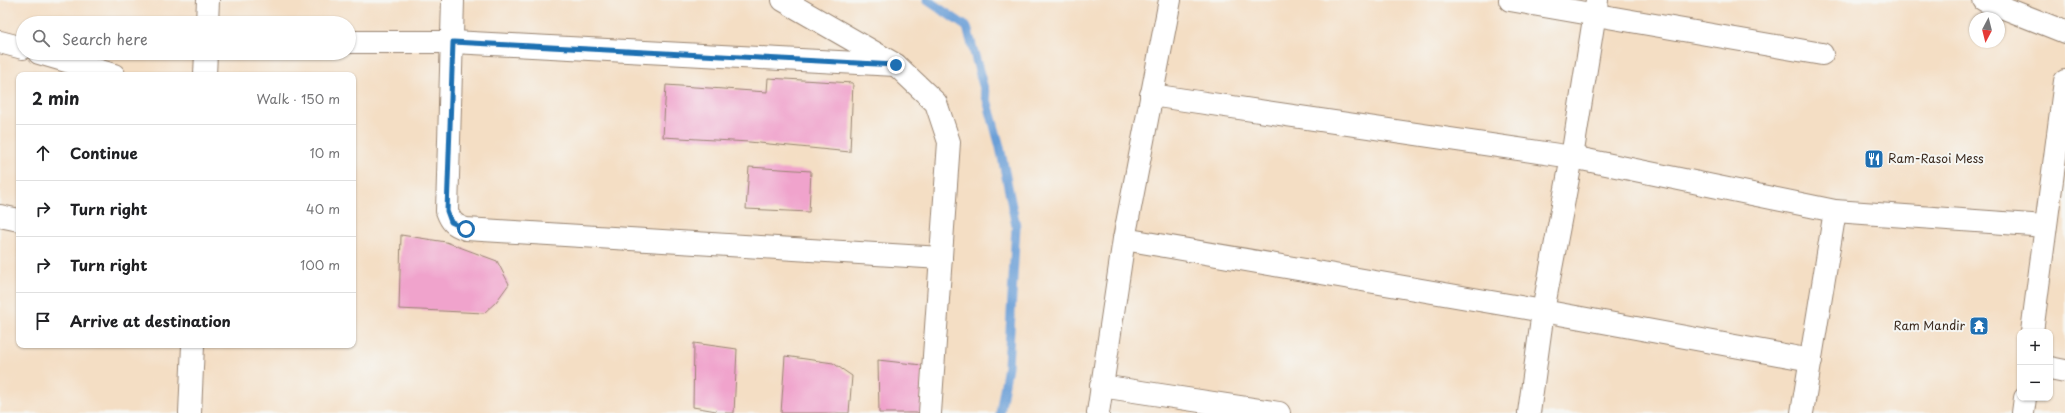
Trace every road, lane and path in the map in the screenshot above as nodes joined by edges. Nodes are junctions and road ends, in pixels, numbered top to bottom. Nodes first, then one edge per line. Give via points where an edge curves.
1 (208, 0) edge
2 (453, 0) edge
3 (783, 0) edge
4 (1170, 0) edge
5 (1510, 0) edge
6 (1984, 0) edge
7 (1596, 7) edge
8 (207, 16) edge
9 (2065, 32) edge
10 (0, 42) edge
11 (356, 42) edge
12 (453, 42) junction
13 (16, 46) edge
14 (1822, 54) dead end
15 (63, 60) edge
16 (206, 60) edge
17 (896, 65) junction
18 (104, 72) edge
19 (205, 72) edge
20 (2065, 81) edge
21 (1151, 95) junction
22 (1572, 157) junction
23 (1835, 211) junction
24 (0, 216) edge
25 (16, 219) edge
26 (2045, 226) junction
27 (1124, 239) junction
28 (940, 258) junction
29 (1543, 311) junction
30 (2032, 329) edge
31 (193, 348) edge
32 (1811, 360) junction
33 (2053, 369) edge
34 (2065, 371) edge
35 (1101, 386) junction
36 (2025, 401) edge
37 (1234, 409) edge
38 (190, 413) edge
39 (930, 413) edge
40 (1098, 413) edge
41 (1279, 413) edge
42 (1529, 413) edge
43 (1802, 413) edge
44 (2023, 413) edge

1 - 8 street
2 - 12 street
3 - 17 street
4 - 21 street
5 - 7 street
6 - 9 street
7 - 14 street
7 - 22 street
10 - 13 street
11 - 12 street
12 - 17 street
12 - 28 street via 447,211 451,222 456,226 466,229
15 - 18 street
16 - 19 street
17 - 28 street via 936,103 949,142
20 - 26 street
21 - 22 street
21 - 27 street
22 - 23 street
22 - 29 street
23 - 26 street
23 - 32 street
24 - 25 street
26 - 30 street
27 - 29 street
27 - 35 street
28 - 39 street
29 - 32 street
29 - 42 street
31 - 38 street
32 - 43 street
33 - 34 street
35 - 37 street
35 - 40 street
36 - 44 street
37 - 41 street

